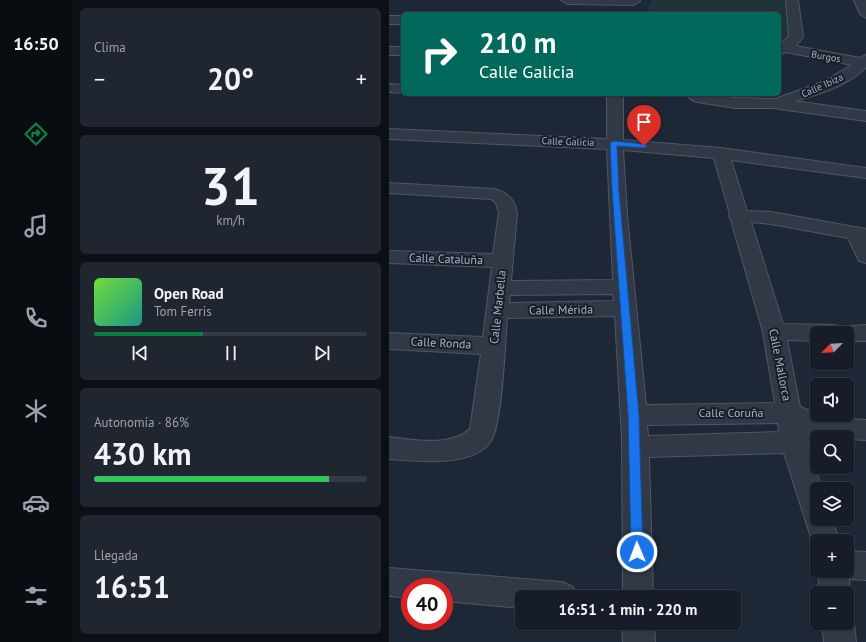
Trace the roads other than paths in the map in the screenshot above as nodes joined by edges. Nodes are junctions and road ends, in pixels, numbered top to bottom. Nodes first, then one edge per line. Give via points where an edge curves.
1 (634, 0) edge
2 (792, 0) edge
3 (563, 2) edge
4 (632, 12) edge
5 (389, 20) edge
6 (401, 20) edge
7 (785, 48) edge
8 (389, 51) edge
9 (401, 51) edge
10 (865, 61) edge
11 (389, 88) edge
12 (401, 89) edge
13 (615, 96) edge
14 (697, 97) dead end
15 (773, 103) junction
16 (866, 116) edge
17 (389, 134) edge
18 (614, 143) junction
19 (721, 154) junction
20 (866, 173) edge
21 (389, 188) edge
22 (738, 216) junction
23 (860, 234) edge
24 (389, 257) edge
25 (866, 258) edge
26 (503, 261) junction
27 (501, 288) junction
28 (624, 298) junction
29 (497, 311) junction
30 (774, 332) junction
31 (810, 333) edge
32 (854, 333) edge
33 (866, 334) edge
34 (389, 341) edge
35 (494, 346) junction
36 (789, 413) junction
37 (634, 415) junction
38 (825, 428) junction
39 (866, 430) edge
40 (794, 442) junction
41 (635, 447) junction
42 (389, 448) edge
43 (810, 493) edge
44 (854, 565) edge
45 (866, 566) edge
46 (389, 582) edge
47 (638, 590) edge
48 (515, 593) edge
49 (638, 630) edge
50 (838, 630) edge
51 (639, 642) edge
52 (839, 642) edge

1 - 3 street
1 - 4 street
2 - 7 street via 797,38
5 - 6 street
7 - 10 street, Burgos
8 - 9 street
10 - 15 street, Calle Ibiza via 837,80
11 - 12 street
13 - 18 street
14 - 15 street, Calle Ibiza
15 - 16 street, Calle Ibiza
17 - 18 street, Calle Galicia
18 - 19 street, Calle Galicia
18 - 28 street
19 - 20 street, Calle Galicia via 815,164
19 - 22 street, Calle Mallorca
21 - 26 street, Calle Marbella via 485,193 502,197 508,213
22 - 23 street via 771,218
22 - 30 street, Calle Mallorca
23 - 25 street
24 - 26 street, Calle Cataluña
26 - 27 street, Calle Marbella
27 - 28 street, Calle Mérida
27 - 29 street, Calle Marbella
28 - 29 street, Calle Mérida
28 - 37 street
29 - 35 street, Calle Marbella
30 - 31 street
30 - 36 street, Calle Mallorca
32 - 33 street
34 - 35 street, Calle Ronda
35 - 42 street, Calle Marbella via 481,435 469,444 439,451
36 - 37 street, Calle Coruña
36 - 38 street, Calle Coruña
36 - 40 street, Calle Mallorca
37 - 41 street
38 - 39 street, Calle Coruña
38 - 40 street, Calle Coruña
40 - 41 street, Calle Coruña
40 - 43 street, Calle Mallorca
41 - 47 street
44 - 45 street
46 - 48 street
49 - 51 street
50 - 52 street

